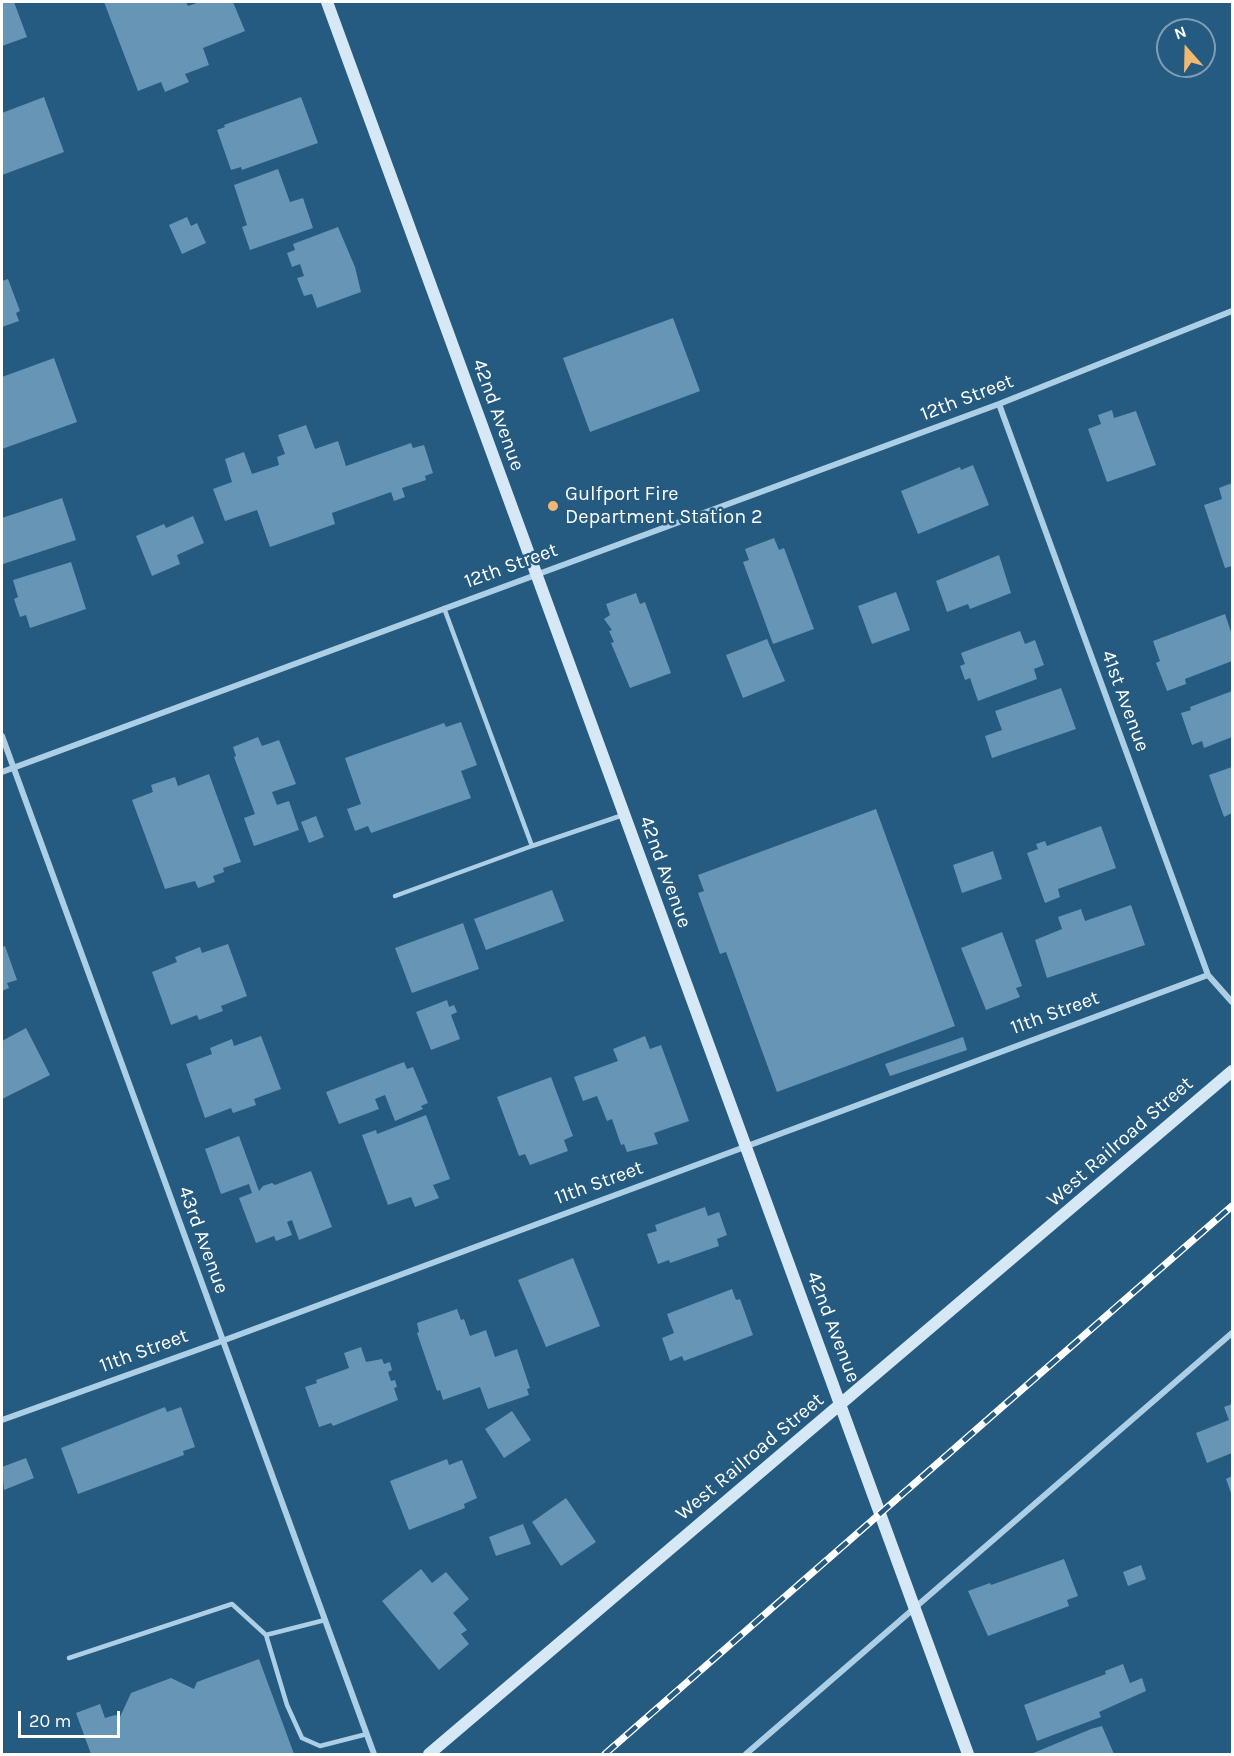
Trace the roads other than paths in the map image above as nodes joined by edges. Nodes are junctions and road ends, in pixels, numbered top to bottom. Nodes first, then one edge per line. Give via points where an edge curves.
1 (327, 2) edge
2 (1233, 311) edge
3 (999, 404) junction
4 (536, 574) junction
5 (444, 608) junction
6 (2, 736) edge
7 (14, 769) junction
8 (2, 772) edge
9 (623, 815) junction
10 (532, 846) junction
11 (396, 896) dead end
12 (1208, 975) junction
13 (1233, 1002) edge
14 (1233, 1071) edge
15 (744, 1146) junction
16 (1233, 1333) edge
17 (222, 1341) junction
18 (842, 1405) junction
19 (2, 1420) edge
20 (914, 1608) junction
21 (325, 1620) junction
22 (266, 1635) junction
23 (69, 1658) dead end
24 (367, 1734) junction
25 (374, 1755) edge
26 (429, 1755) edge
27 (746, 1755) edge
28 (968, 1755) edge

1 - 4 street, 42nd Avenue
2 - 3 street, 12th Street
3 - 4 street, 12th Street
3 - 12 street, 41st Avenue
4 - 5 street, 12th Street
4 - 9 street, 42nd Avenue
5 - 7 street, 12th Street
5 - 10 lane
6 - 7 street, 43rd Avenue
7 - 8 street, 12th Street
7 - 17 street, 43rd Avenue
9 - 10 lane
9 - 15 street, 42nd Avenue
10 - 11 lane
12 - 13 street, 41st Avenue
12 - 15 street, 11th Street
14 - 18 street, West Railroad Street
15 - 17 street, 11th Street
15 - 18 street, 42nd Avenue
16 - 20 street
17 - 19 street, 11th Street
17 - 21 street, 43rd Avenue
18 - 20 street, 42nd Avenue
18 - 26 street, West Railroad Street
20 - 27 street
20 - 28 street, 42nd Avenue
21 - 22 lane
21 - 24 street, 43rd Avenue
22 - 23 lane via 232,1604
22 - 24 lane via 287,1705 302,1738 320,1746
24 - 25 street, 43rd Avenue

